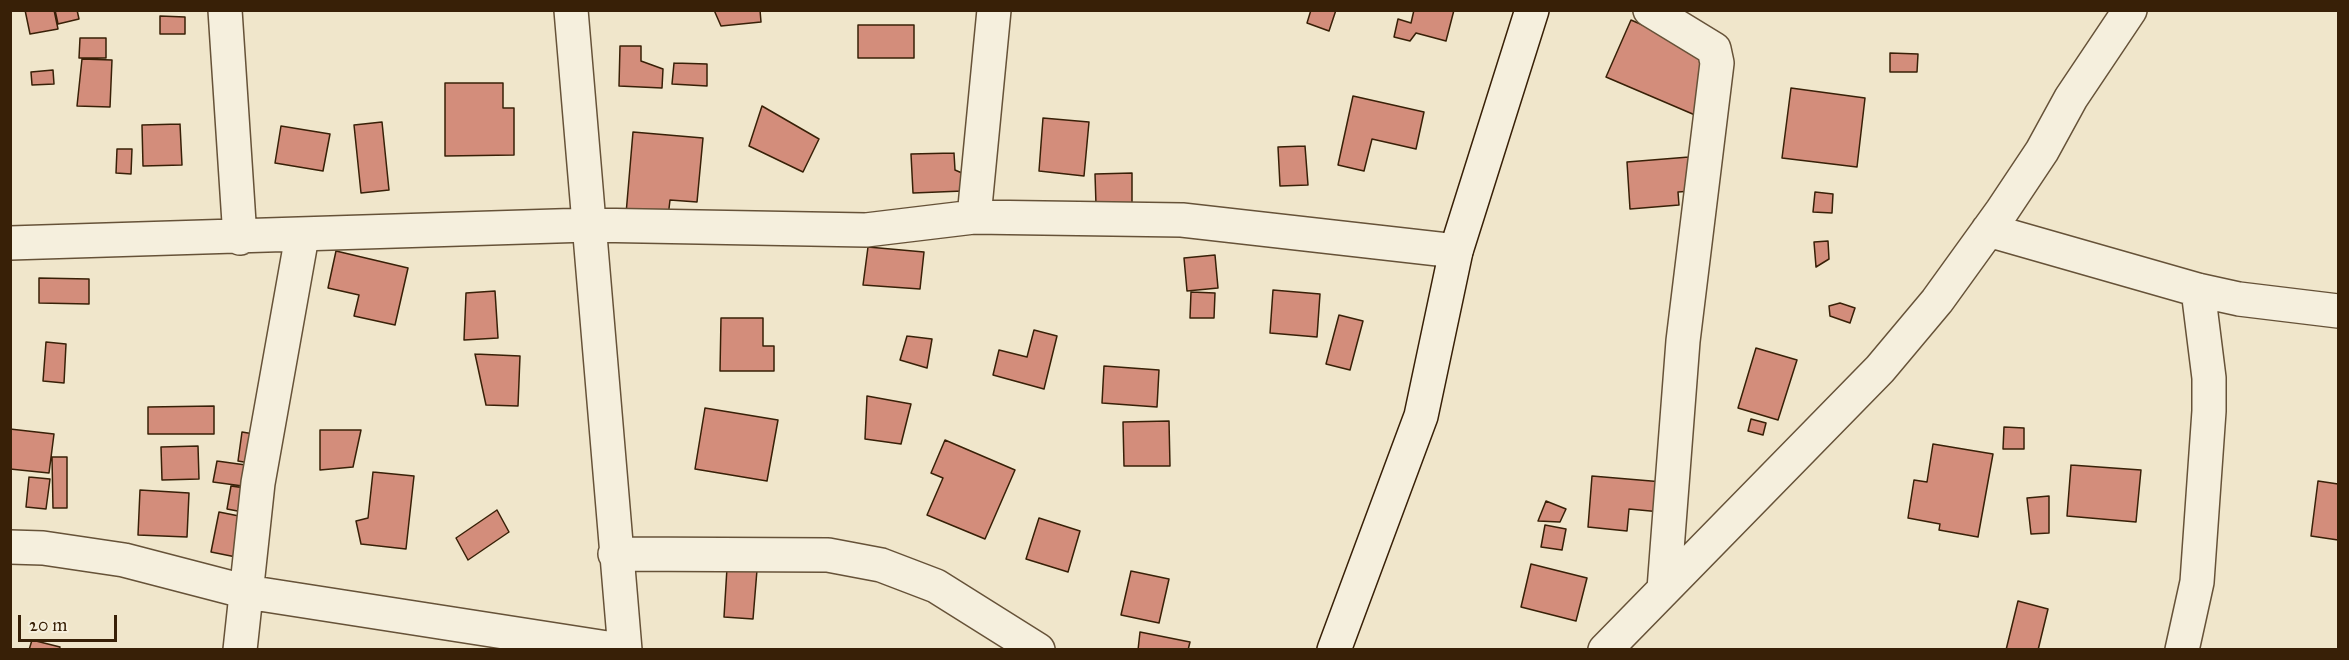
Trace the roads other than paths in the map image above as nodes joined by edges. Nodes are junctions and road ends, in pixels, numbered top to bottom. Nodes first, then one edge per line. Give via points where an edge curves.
1 (571, 10) edge
2 (994, 10) edge
3 (1532, 10) edge
4 (1650, 10) edge
5 (2130, 10) edge
6 (229, 12) edge
7 (974, 218) junction
8 (588, 225) junction
9 (1988, 230) junction
10 (302, 236) junction
11 (240, 237) junction
12 (10, 243) edge
13 (1456, 251) junction
14 (2198, 290) junction
15 (2338, 311) edge
16 (10, 547) edge
17 (615, 554) junction
18 (1664, 589) junction
19 (247, 592) junction
20 (240, 650) edge
21 (620, 650) edge
22 (625, 650) edge
23 (1038, 650) edge
24 (1334, 650) edge
25 (1605, 650) edge
26 (2182, 650) edge

1 - 8 street
2 - 7 street
3 - 13 street
4 - 18 street via 1714,49 1717,63 1683,341
5 - 9 street
6 - 11 street
7 - 8 street via 866,230
7 - 13 street via 1182,220
8 - 10 street
8 - 17 street
9 - 14 street
9 - 18 street via 1937,301 1880,369
10 - 11 street
10 - 19 street via 258,483
11 - 12 street
13 - 24 street via 1421,416
14 - 15 street
14 - 26 street via 2209,411 2197,582
16 - 19 street via 124,560
17 - 22 street
17 - 23 street via 828,555 881,564 936,586
18 - 25 street
19 - 20 street
19 - 21 street

